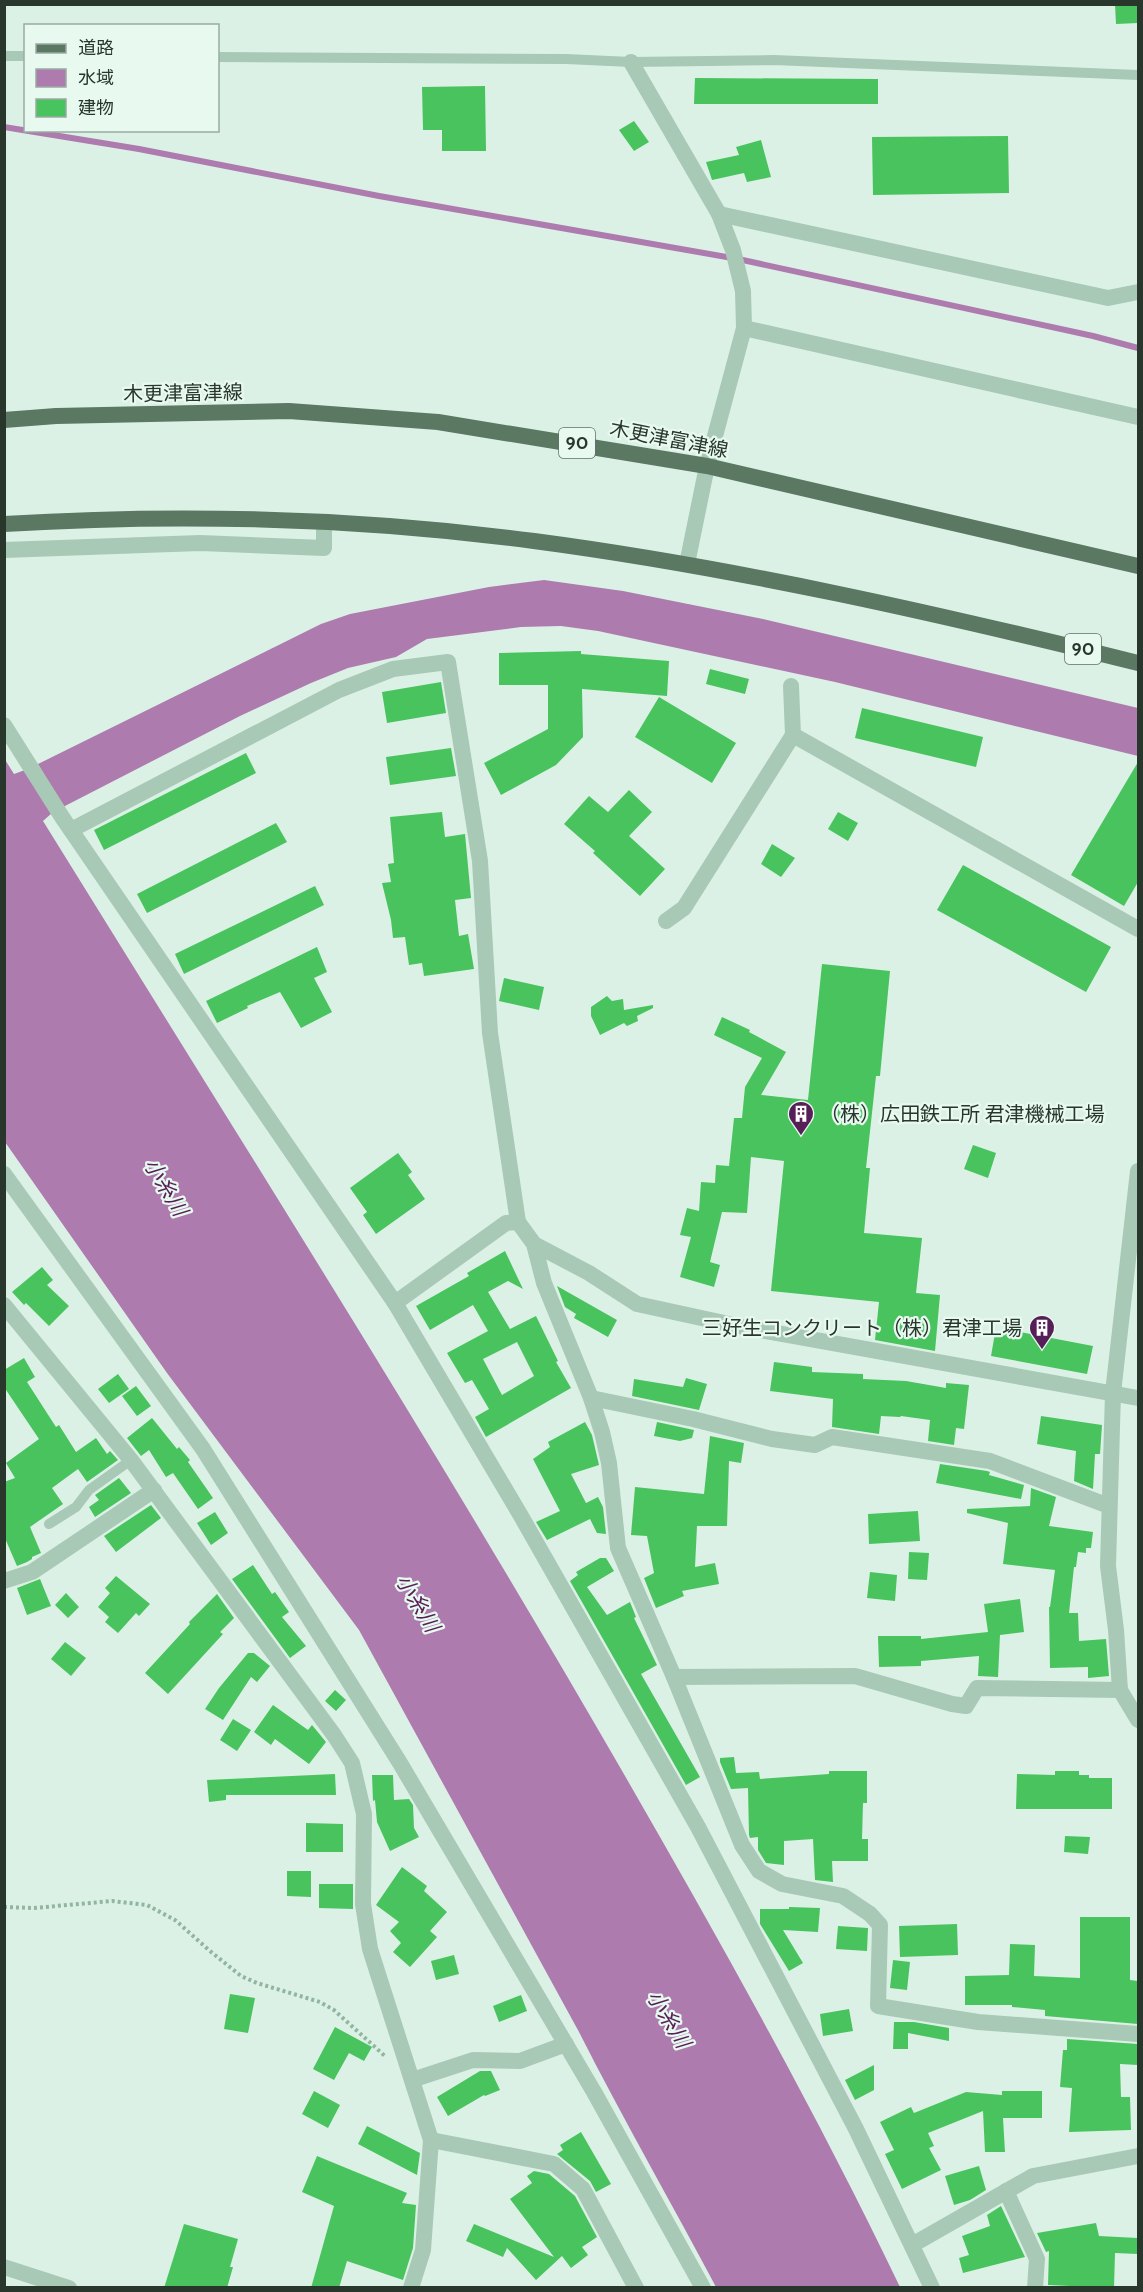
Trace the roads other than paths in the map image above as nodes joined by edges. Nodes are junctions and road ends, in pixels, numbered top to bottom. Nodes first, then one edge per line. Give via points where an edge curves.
1 (4, 56) edge
2 (24, 56) edge
3 (219, 57) edge
4 (631, 62) junction
5 (1138, 75) edge
6 (719, 214) junction
7 (1138, 292) edge
8 (744, 328) junction
9 (1138, 417) edge
10 (4, 420) edge
11 (707, 466) junction
12 (324, 523) junction
13 (4, 525) edge
14 (4, 550) edge
15 (687, 564) junction
16 (1138, 566) edge
17 (1138, 663) edge
18 (791, 686) dead end
19 (4, 724) edge
20 (793, 735) junction
21 (66, 824) junction
22 (666, 921) dead end
23 (1138, 929) edge
24 (1138, 1171) edge
25 (4, 1174) edge
26 (518, 1222) junction
27 (534, 1244) junction
28 (394, 1303) junction
29 (4, 1305) edge
30 (1113, 1394) junction
31 (591, 1398) junction
32 (1138, 1398) edge
33 (131, 1460) junction
34 (154, 1491) junction
35 (1109, 1506) junction
36 (49, 1524) dead end
37 (4, 1581) edge
38 (674, 1677) junction
39 (1120, 1690) junction
40 (1138, 1719) edge
41 (1138, 2034) edge
42 (566, 2044) junction
43 (412, 2080) junction
44 (431, 2140) junction
45 (1138, 2156) edge
46 (1006, 2191) junction
47 (912, 2245) junction
48 (4, 2267) edge
49 (69, 2288) edge
50 (411, 2288) edge
51 (636, 2288) edge
52 (703, 2288) edge
53 (932, 2288) edge
54 (1035, 2288) edge

1 - 2 lane
3 - 4 lane via 566,58
4 - 5 lane via 774,60
4 - 6 street
6 - 7 street via 1108,298
6 - 8 street via 743,291
8 - 9 street
8 - 11 street
10 - 11 main road, 木更津富津線 / 90 via 289,411 438,422
11 - 15 street
11 - 16 main road, 木更津富津線 / 90
12 - 13 main road, 90 via 215,518
12 - 14 street via 324,548 200,543
12 - 15 main road, 90 via 533,541
15 - 17 main road, 90 via 885,604
18 - 20 street
19 - 21 street
20 - 22 street via 684,908
20 - 23 street
21 - 26 street via 339,690 393,669 448,662 480,861 490,1033
21 - 28 street
24 - 30 street
25 - 42 street via 202,1449 400,1762
26 - 27 street
26 - 28 street via 506,1223
27 - 30 street via 638,1304
27 - 31 street via 544,1283
28 - 47 street via 698,1827 856,2129
29 - 33 street
30 - 32 street
30 - 35 street
31 - 35 street via 772,1439 815,1445 832,1437 990,1461
31 - 38 street via 609,1463 618,1548
33 - 34 street
33 - 36 lane via 89,1491 76,1507
34 - 37 street via 32,1572
34 - 43 street via 352,1763 364,1814 363,1904 370,1949
35 - 39 street via 1107,1566
38 - 39 street via 855,1676 966,1706 976,1688
38 - 41 street via 742,1845 759,1871 782,1884 843,1896 880,1925 878,2006 978,2022
39 - 40 street
42 - 43 street via 520,2061 473,2060
42 - 52 street
43 - 44 street
44 - 50 street via 423,2250
44 - 51 street via 554,2164 583,2189
45 - 46 street via 1033,2176
46 - 47 street
46 - 54 street via 1037,2259
47 - 53 street
48 - 49 street

